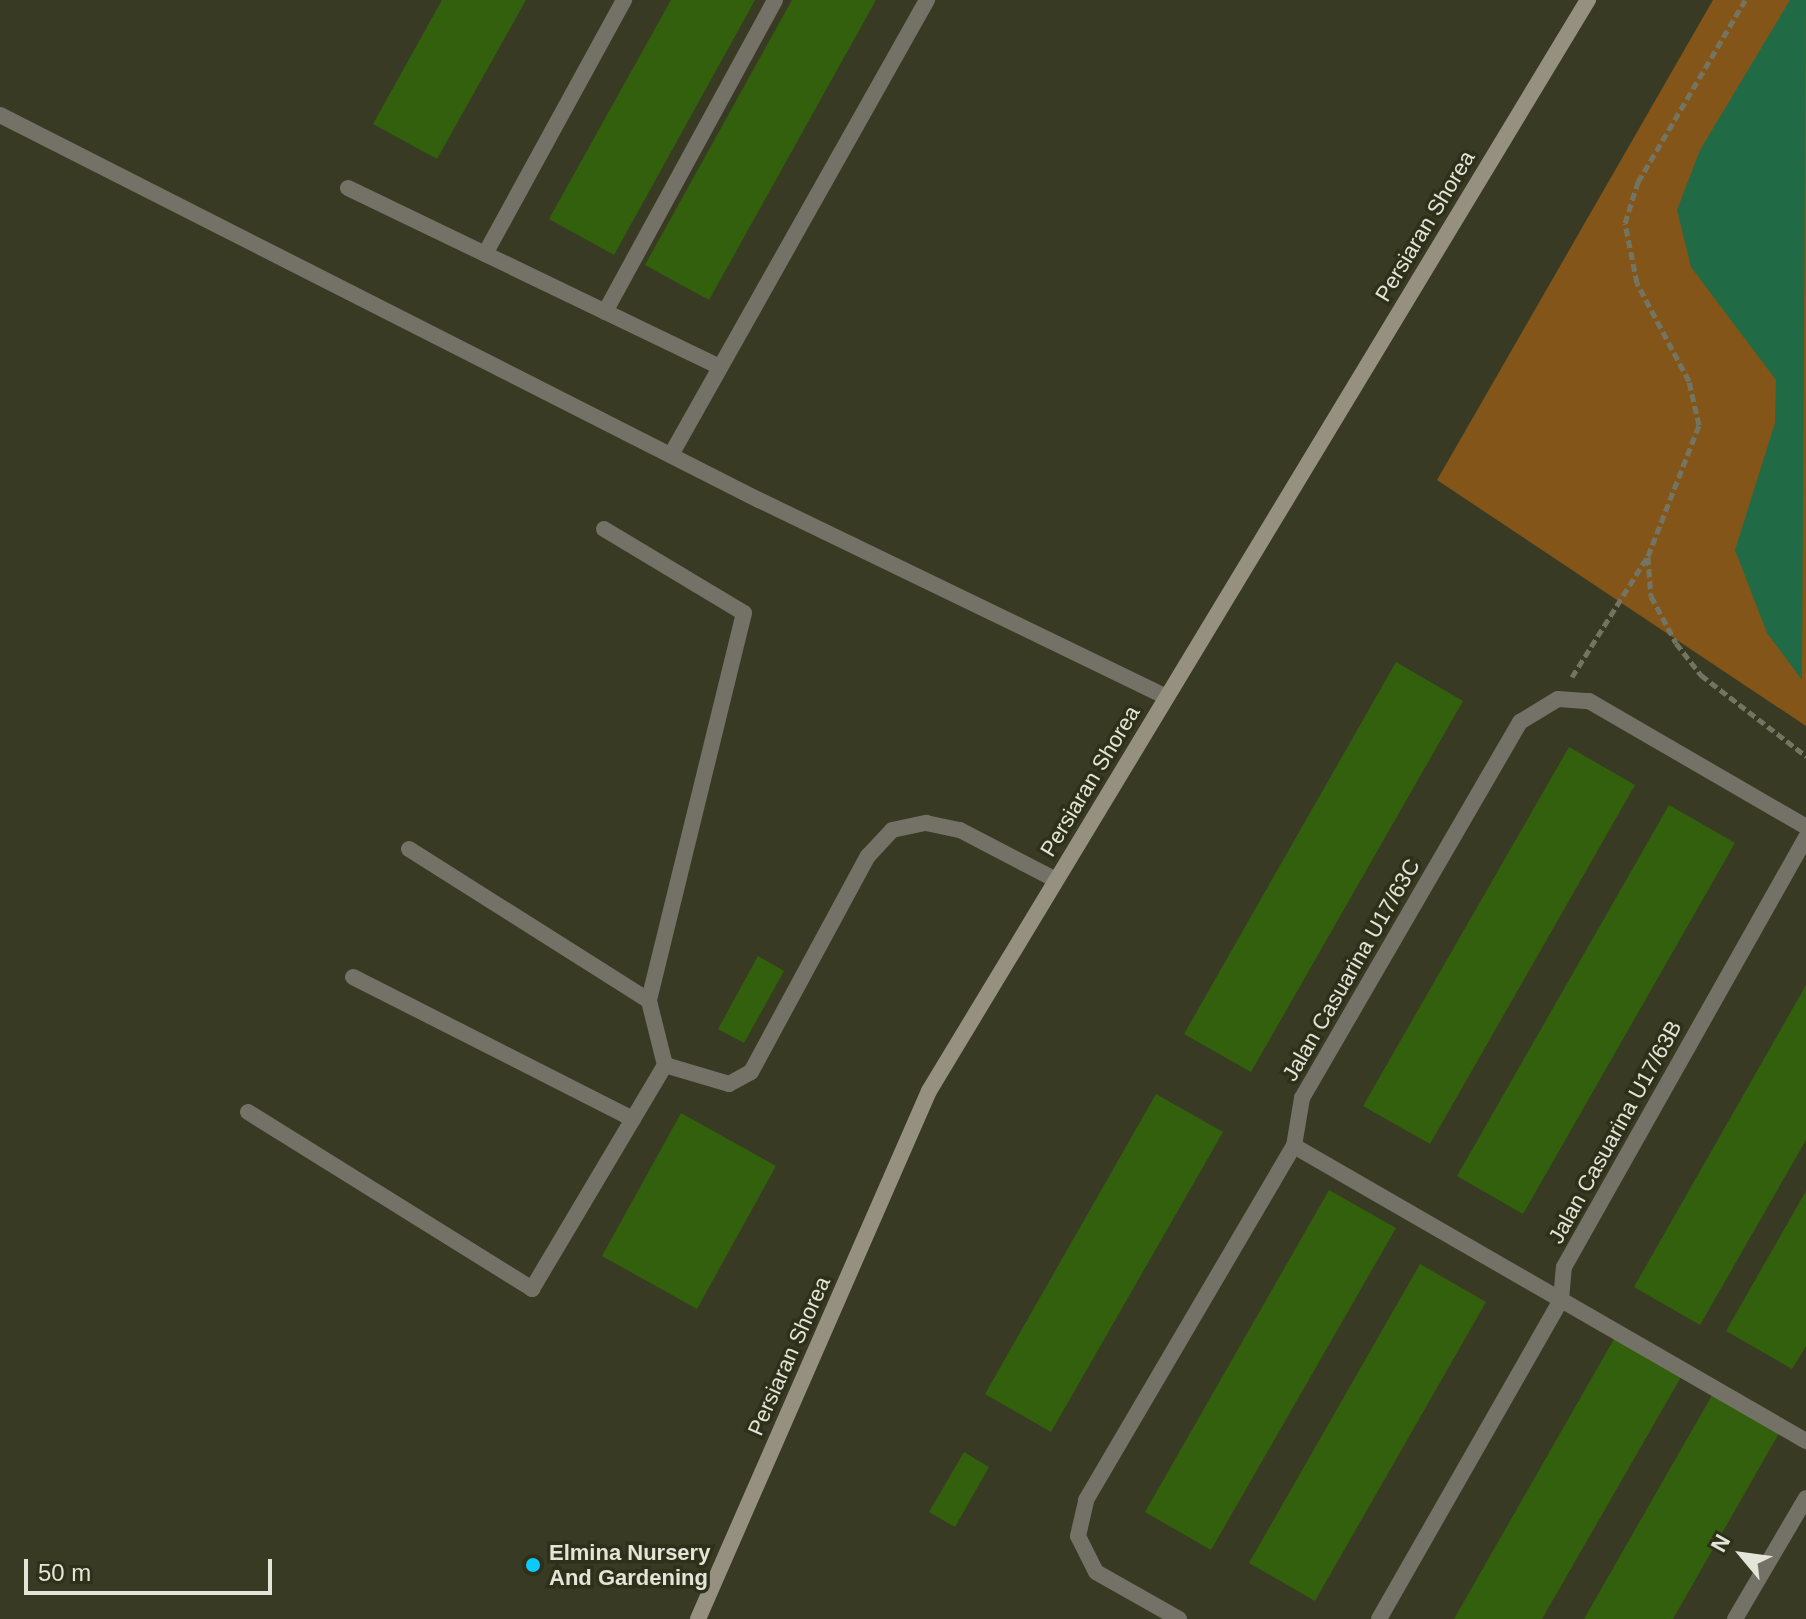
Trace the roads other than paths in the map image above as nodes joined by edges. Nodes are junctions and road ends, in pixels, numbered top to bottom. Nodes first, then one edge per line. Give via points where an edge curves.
1 (624, 0) edge
2 (775, 0) edge
3 (927, 0) edge
4 (1588, 0) edge
5 (0, 115) edge
6 (348, 188) dead end
7 (485, 254) junction
8 (605, 312) junction
9 (720, 367) junction
10 (672, 453) junction
11 (604, 529) dead end
12 (1166, 697) junction
13 (1806, 827) edge
14 (1806, 837) edge
15 (409, 849) dead end
16 (1056, 880) junction
17 (353, 977) dead end
18 (649, 1001) junction
19 (665, 1065) junction
20 (248, 1112) dead end
21 (633, 1119) junction
22 (1294, 1146) junction
23 (1561, 1300) junction
24 (1806, 1441) edge
25 (1806, 1498) edge
26 (698, 1619) edge
27 (1179, 1619) edge
28 (1379, 1619) edge
29 (1735, 1619) edge

1 - 7 street
2 - 8 street
3 - 9 street
4 - 12 main road, Persiaran Shorea
5 - 10 street
6 - 7 street
7 - 8 street
8 - 9 street
9 - 10 street
10 - 12 street
11 - 18 street via 744,613
12 - 16 main road, Persiaran Shorea
13 - 22 street, Jalan Casuarina U17/63C via 1589,701 1558,699 1520,722 1302,1098
14 - 23 street, Jalan Casuarina U17/63B via 1564,1267
15 - 18 street
16 - 19 street via 960,830 926,823 892,830 868,856 751,1072 729,1084
16 - 26 main road, Persiaran Shorea via 929,1091
17 - 21 street
18 - 19 street
19 - 21 street
20 - 21 street via 532,1289
22 - 23 street
22 - 27 street, Jalan Casuarina U17/63C via 1086,1500 1078,1536 1096,1572
23 - 24 street
23 - 28 street, Jalan Casuarina U17/63B
25 - 29 street

